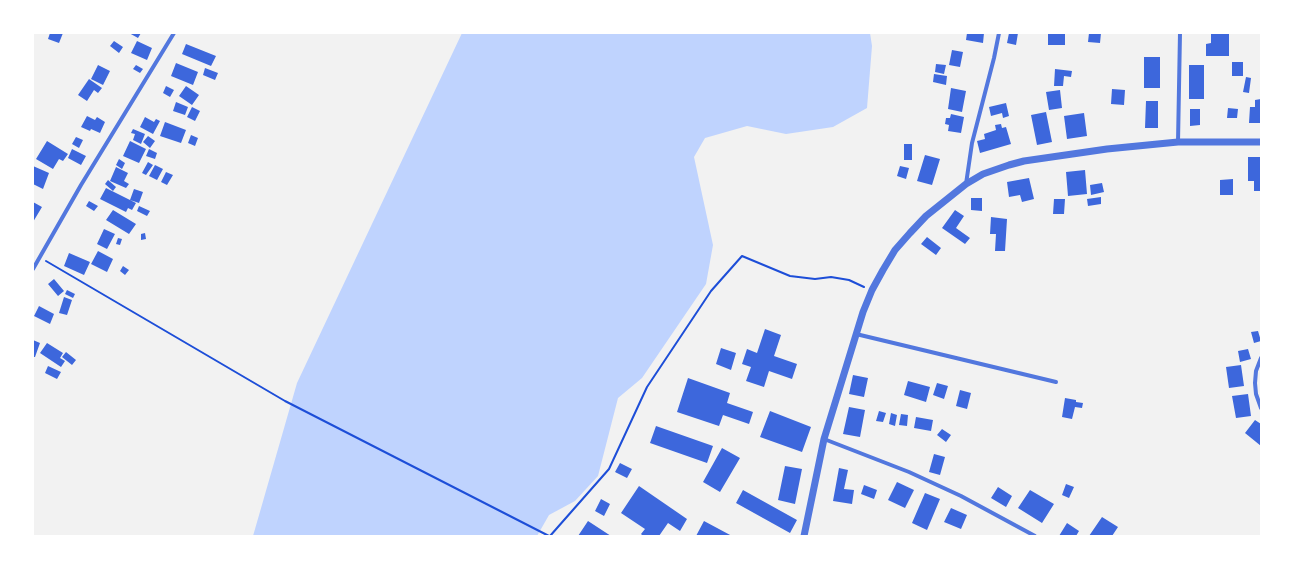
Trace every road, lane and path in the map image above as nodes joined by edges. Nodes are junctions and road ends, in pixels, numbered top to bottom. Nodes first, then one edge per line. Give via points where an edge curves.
1 (174, 33) edge
2 (999, 33) edge
3 (1180, 33) edge
4 (1178, 142) junction
5 (1261, 142) edge
6 (966, 184) junction
7 (39, 258) junction
8 (33, 269) edge
9 (872, 290) junction
10 (856, 334) junction
11 (1261, 358) edge
12 (1056, 382) dead end
13 (1261, 408) edge
14 (824, 439) junction
15 (549, 536) edge
16 (804, 536) edge
17 (1035, 536) edge

1 - 7 street
2 - 6 street via 972,143
3 - 4 street
4 - 5 street
4 - 6 street via 1024,161 990,171
6 - 9 street via 932,211 910,233 891,257
7 - 8 street
7 - 15 path via 285,401
9 - 10 street
9 - 15 path via 849,280 831,277 815,280 790,276 742,256 712,291 647,387 609,469
10 - 12 street
10 - 14 street
11 - 13 street via 1255,383
14 - 16 street
14 - 17 street via 902,469 962,496

